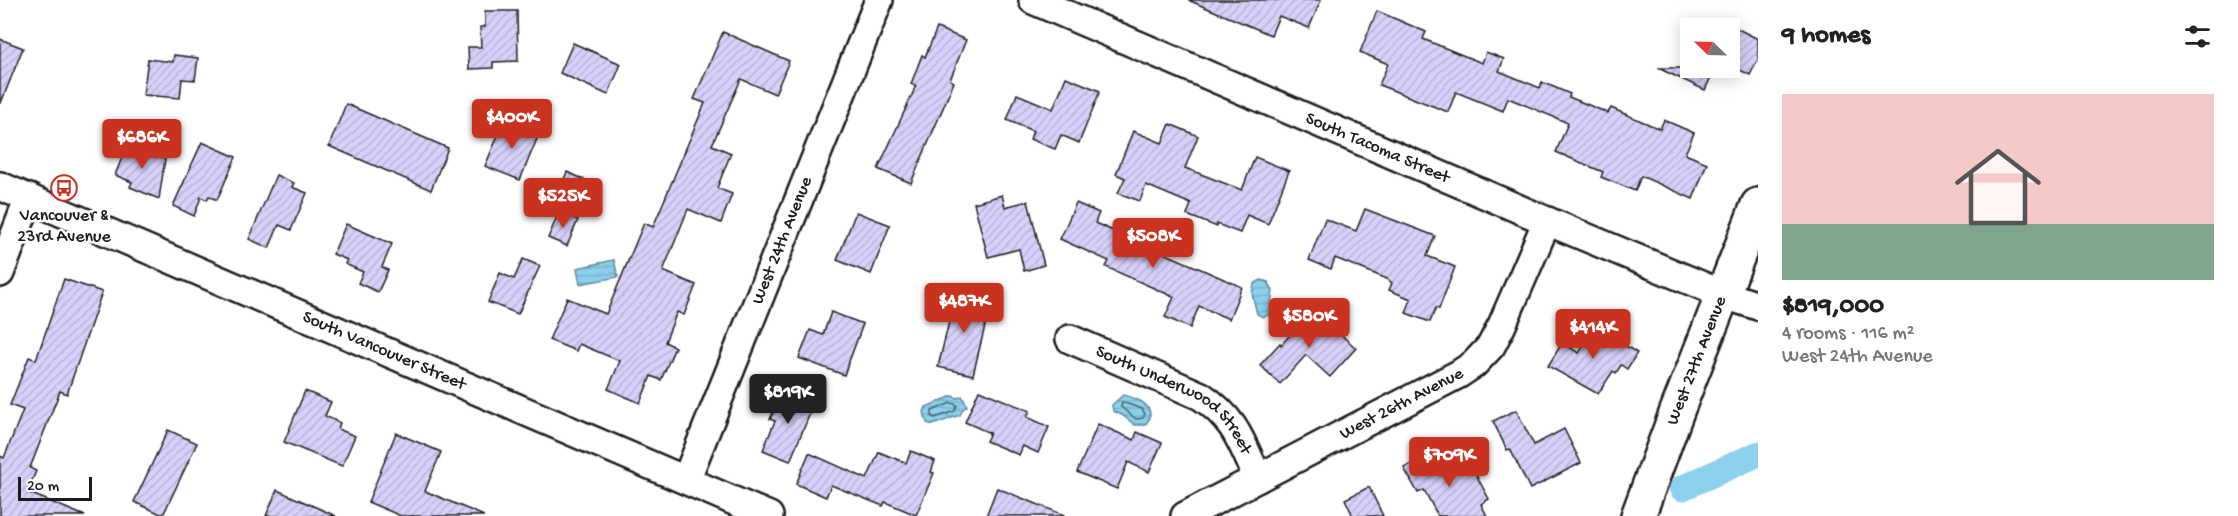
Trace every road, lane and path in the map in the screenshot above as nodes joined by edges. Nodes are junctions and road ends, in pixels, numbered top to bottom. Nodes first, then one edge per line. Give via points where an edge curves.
1 (879, 0) edge
2 (1033, 0) edge
3 (0, 186) edge
4 (29, 198) junction
5 (1758, 205) edge
6 (1547, 220) junction
7 (0, 273) edge
8 (1722, 294) junction
9 (1758, 306) edge
10 (1070, 339) dead end
11 (1258, 478) junction
12 (686, 480) junction
13 (769, 516) edge
14 (1185, 516) edge
15 (1638, 516) edge

1 - 12 street, West 24th Avenue
2 - 6 street, South Tacoma Street
3 - 4 street, South Vancouver Street
4 - 7 street
4 - 12 street, South Vancouver Street
5 - 8 main road, West 27th Avenue
6 - 8 street, South Tacoma Street
6 - 11 street, West 26th Avenue via 1502,325 1491,346 1474,364
8 - 9 street, South Tacoma Street
8 - 15 main road, West 27th Avenue
10 - 11 street, South Underwood Street via 1214,404 1237,432
11 - 14 street, West 26th Avenue
12 - 13 street, South Vancouver Street

